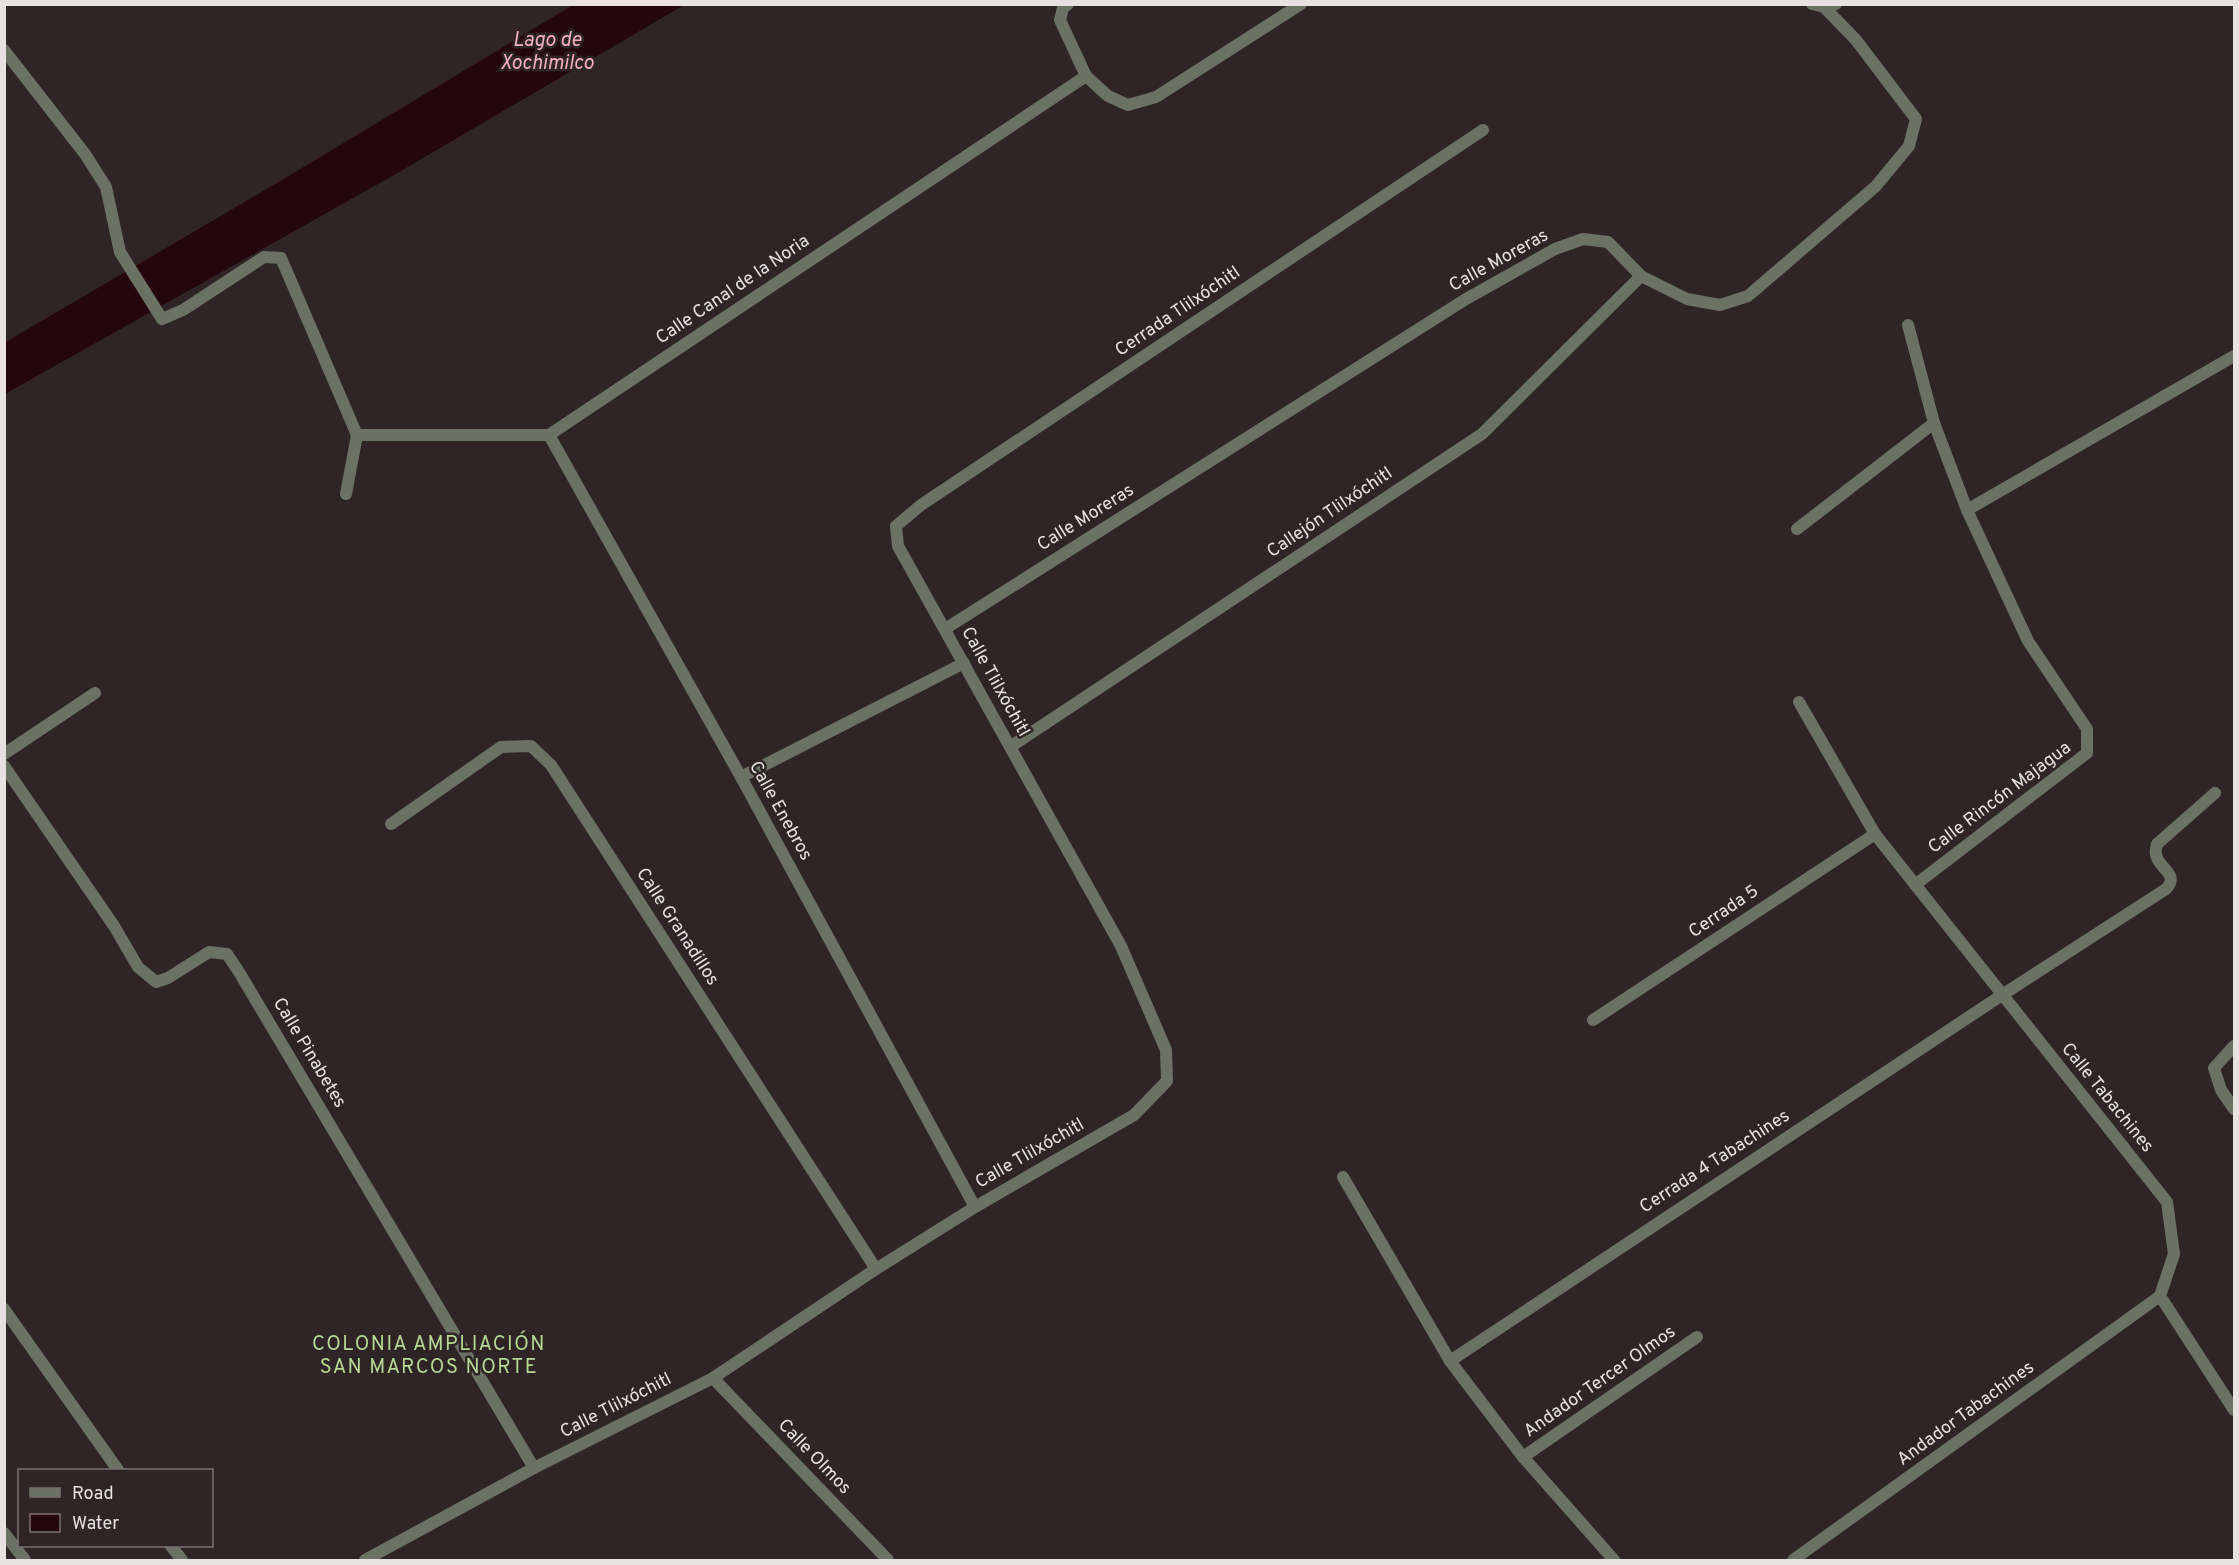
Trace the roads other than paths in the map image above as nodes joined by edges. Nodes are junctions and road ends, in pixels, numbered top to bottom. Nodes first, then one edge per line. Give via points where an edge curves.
1 (1301, 4) edge
2 (1824, 5) edge
3 (1066, 6) edge
4 (4, 50) edge
5 (1086, 76) junction
6 (1483, 130) dead end
7 (1641, 276) junction
8 (1908, 325) dead end
9 (2235, 356) edge
10 (1934, 423) junction
11 (357, 435) junction
12 (549, 435) junction
13 (346, 494) dead end
14 (1967, 510) junction
15 (896, 526) joint
16 (1797, 529) dead end
17 (945, 629) junction
18 (964, 663) junction
19 (95, 693) dead end
20 (1799, 702) dead end
21 (1010, 747) junction
22 (4, 754) edge
23 (4, 766) edge
24 (741, 777) junction
25 (2215, 793) dead end
26 (391, 824) dead end
27 (1875, 834) junction
28 (1915, 885) junction
29 (2002, 995) junction
30 (1593, 1020) dead end
31 (2235, 1046) edge
32 (2235, 1109) edge
33 (1343, 1177) dead end
34 (975, 1207) junction
35 (876, 1269) junction
36 (2160, 1296) junction
37 (4, 1309) edge
38 (1697, 1337) dead end
39 (1450, 1361) junction
40 (713, 1378) junction
41 (2235, 1410) edge
42 (1523, 1457) junction
43 (534, 1468) junction
44 (117, 1469) edge
45 (4, 1533) edge
46 (172, 1547) edge
47 (25, 1560) edge
48 (182, 1560) edge
49 (366, 1560) edge
50 (888, 1560) edge
51 (1614, 1560) edge
52 (1793, 1560) edge

1 - 5 street via 1155,97 1128,105 1108,96
2 - 7 street, Calle Moreras via 1916,118 1909,146 1876,186 1748,296 1720,305 1687,298
3 - 5 street via 1060,20
4 - 11 street via 106,187 120,252 162,319 183,310 264,257 281,258
5 - 12 street, Calle Canal de la Noria
6 - 15 street, Cerrada Tlilxóchitl via 921,505
7 - 17 street, Calle Moreras via 1608,242 1583,239 1555,249 1467,299
7 - 21 street, Callejón Tlilxóchitl via 1482,434
8 - 10 street
9 - 14 street
10 - 14 street
10 - 16 street
11 - 12 street
11 - 13 street
12 - 24 street, Calle Enebros
14 - 28 street, Calle Rincón Majagua via 2028,641 2087,729 2087,753
15 - 17 street, Calle Tlilxóchitl via 898,546
17 - 18 street, Calle Tlilxóchitl
18 - 21 street, Calle Tlilxóchitl
18 - 24 street
19 - 22 street
20 - 27 street, Calle Tabachines
21 - 34 street, Calle Tlilxóchitl via 1121,946 1166,1050 1167,1081 1134,1115
23 - 43 street, Calle Pinabetes via 138,967 156,982 210,952 227,954
24 - 34 street, Calle Enebros
25 - 29 street, Cerrada 4 Tabachines via 2157,844 2156,855 2172,876 2166,889
26 - 35 street, Calle Granadillos via 501,747 531,746 551,765
27 - 28 street, Calle Tabachines
27 - 30 street, Cerrada 5
28 - 29 street, Calle Tabachines
29 - 36 street, Calle Tabachines via 2167,1202 2174,1254
29 - 39 street, Cerrada 4 Tabachines
31 - 32 street via 2214,1068 2221,1090
33 - 39 street
34 - 35 street, Calle Tlilxóchitl
35 - 40 street, Calle Tlilxóchitl
36 - 41 street
36 - 52 street, Andador Tabachines
37 - 44 street
38 - 42 street, Andador Tercer Olmos
39 - 42 street
40 - 43 street, Calle Tlilxóchitl
40 - 50 street, Calle Olmos
42 - 51 street
43 - 49 street, Calle Tlilxóchitl
45 - 47 street
46 - 48 street

